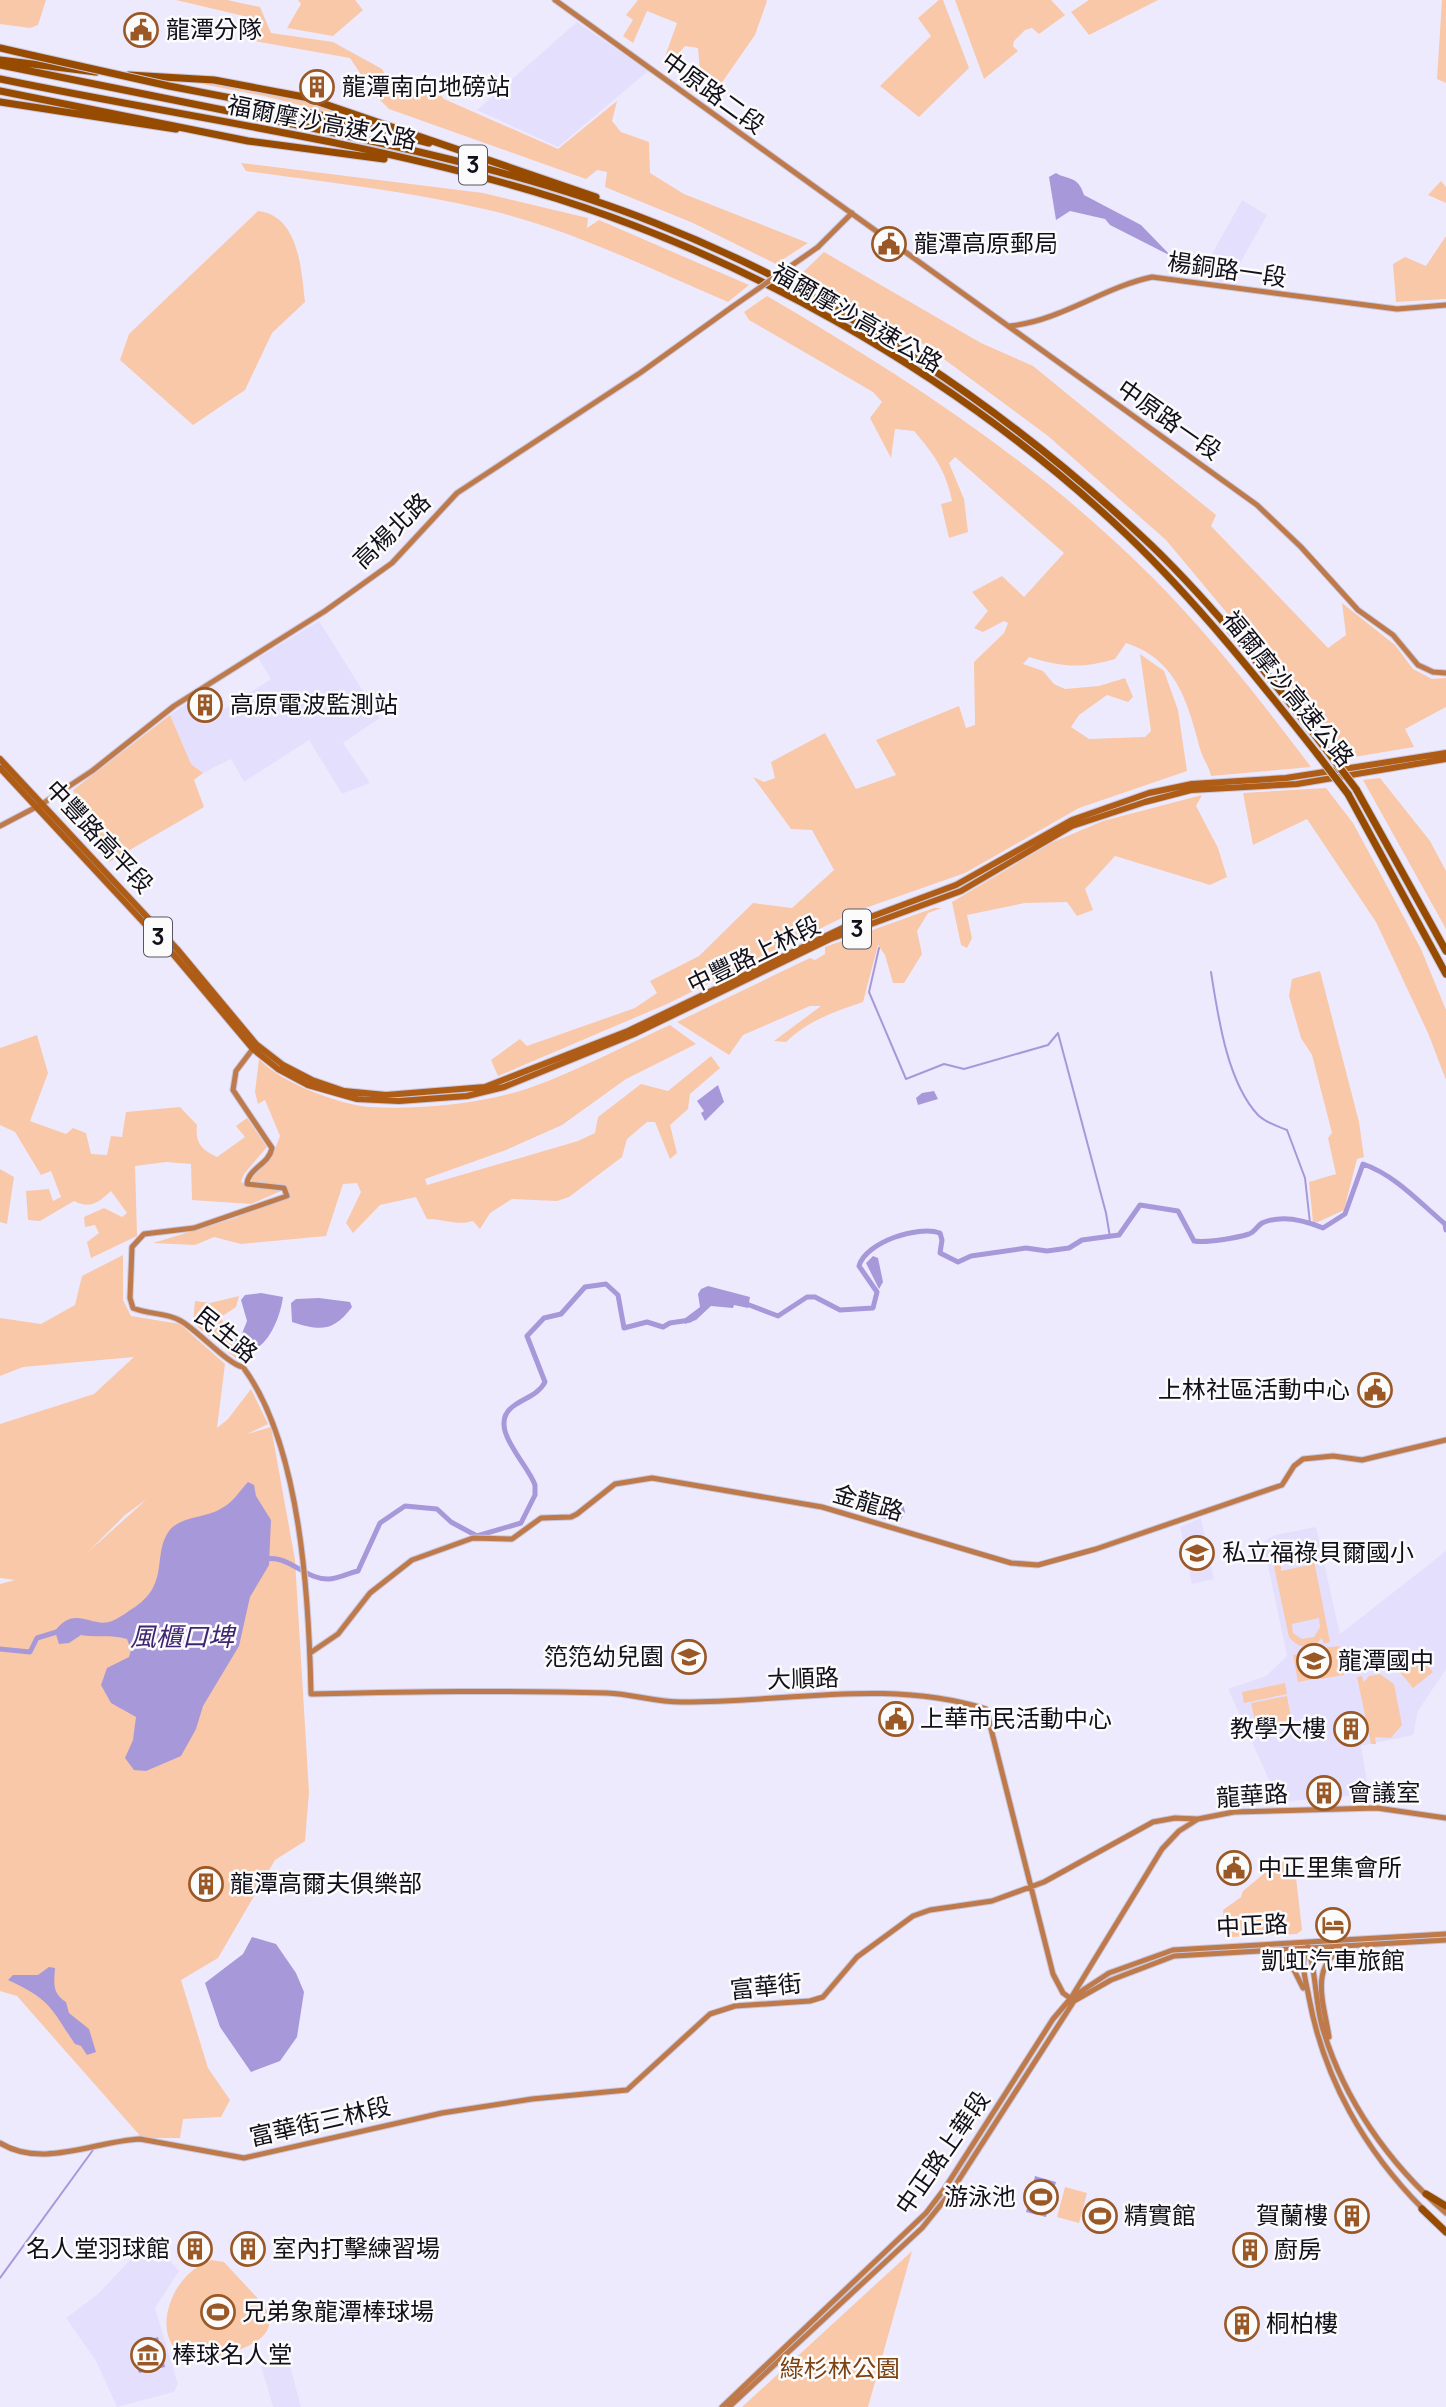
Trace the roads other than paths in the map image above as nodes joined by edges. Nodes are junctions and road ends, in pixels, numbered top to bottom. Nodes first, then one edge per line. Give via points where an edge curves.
1 (555, 0) edge
2 (0, 48) edge
3 (0, 60) edge
4 (0, 65) edge
5 (0, 79) edge
6 (0, 91) edge
7 (0, 102) edge
8 (206, 132) junction
9 (464, 151) junction
10 (426, 164) junction
11 (852, 213) junction
12 (655, 223) junction
13 (1446, 305) edge
14 (1010, 326) junction
15 (1446, 673) edge
16 (1446, 753) edge
17 (0, 759) edge
18 (1446, 759) edge
19 (0, 768) edge
20 (38, 805) junction
21 (0, 826) edge
22 (1446, 951) edge
23 (1446, 974) edge
24 (254, 1047) junction
25 (281, 1067) joint
26 (398, 1097) junction
27 (1446, 1440) edge
28 (310, 1653) junction
29 (311, 1694) joint
30 (1446, 1818) edge
31 (1198, 1819) junction
32 (1031, 1886) junction
33 (1446, 1934) edge
34 (1446, 1940) edge
35 (1363, 1944) junction
36 (1308, 1946) junction
37 (1259, 1949) junction
38 (1073, 1999) junction
39 (1311, 2019) junction
40 (1332, 2054) junction
41 (442, 2113) joint
42 (0, 2143) edge
43 (1426, 2194) junction
44 (1446, 2206) edge
45 (1422, 2208) junction
46 (1446, 2213) edge
47 (1446, 2227) edge
48 (1446, 2232) edge
49 (795, 2341) junction
50 (722, 2407) edge
51 (729, 2407) edge

1 - 11 street, 中原路二段
2 - 9 highway, bridge
3 - 9 highway via 271,89
4 - 12 highway, 福爾摩沙高速公路 / 3 via 407,148 520,177
5 - 10 highway, 福爾摩沙高速公路 / 3
6 - 8 highway
7 - 8 highway
8 - 10 highway
9 - 12 highway via 574,188
10 - 23 highway, 福爾摩沙高速公路 / 3, bridge via 503,182 620,220 788,296 897,358 1058,473 1127,535 1225,639 1318,755 1348,794
11 - 14 street, 中原路一段
11 - 20 street, 高楊北路, bridge via 818,247 640,373 457,493 382,570 174,706 92,771
12 - 22 highway, 福爾摩沙高速公路 / 3, bridge via 789,285 956,385 1037,444 1154,549 1220,619 1356,789
13 - 14 street, 楊銅路一段 via 1397,309 1152,276 1036,321
14 - 15 street, 中原路一段 via 1257,505 1358,610 1393,635 1418,664
16 - 26 main road, 中豐路上林段 / 3 via 1149,793 1072,820 956,885 849,925 628,1031 485,1087
17 - 20 main road, 中豐路高平段 / 3
18 - 26 main road, 中豐路上林段 / 3 via 1297,784 1191,790 1145,802 1072,826 961,891 830,939 634,1034 504,1087 467,1096
19 - 20 main road, 中豐路高平段 / 3
20 - 21 street, 高楊北路
20 - 24 main road, 中豐路高平段 / 3 via 177,949
24 - 25 main road, 中豐路高平段 / 3
24 - 28 street, 民生路 via 236,1071 233,1090 272,1148 269,1159 250,1175 247,1184 284,1188 287,1196 194,1228 144,1234 132,1247 130,1298 133,1308 173,1317 205,1337 235,1367 243,1367 263,1400 287,1468 304,1560
25 - 26 main road, 中豐路上林段 / 3 via 344,1091
27 - 28 street, 金龍路 via 1362,1460 1303,1459 1282,1485 1096,1549 1038,1564 998,1560 822,1507 652,1478 629,1480 608,1489 571,1517 541,1518 512,1539 473,1538 412,1560 370,1593 333,1639
28 - 29 street, 民生路
29 - 32 street, 大順路 via 611,1693 684,1702 914,1694 964,1702 986,1709
30 - 31 street, 龍華路 via 1377,1808 1234,1812
31 - 32 street, 富華街 via 1153,1822
31 - 38 street, 龍華路 via 1162,1849
32 - 38 street, 大順路 via 1053,1974 1063,1993
32 - 41 street, 富華街 via 992,1901 913,1916 857,1957 818,1999 735,2006 710,2014 627,2090
33 - 38 street, 中正路 via 1173,1950 1110,1973
34 - 35 street, 中正路
35 - 36 street, 中正路
35 - 40 street via 1337,1952 1321,1971
36 - 37 street, 中正路
36 - 39 street via 1303,1958
36 - 40 street via 1322,2026
37 - 38 street, 中正路 via 1158,1960
37 - 39 street via 1281,1956 1294,1967
38 - 49 street, 中正路上華段 via 951,2192 922,2228
39 - 45 street via 1329,2071 1354,2121
40 - 43 street via 1371,2131
41 - 42 street, 富華街三林段 via 244,2158 140,2139 81,2150 29,2153
43 - 44 highway
43 - 46 street
45 - 47 street
45 - 48 highway
49 - 50 street
49 - 51 street

